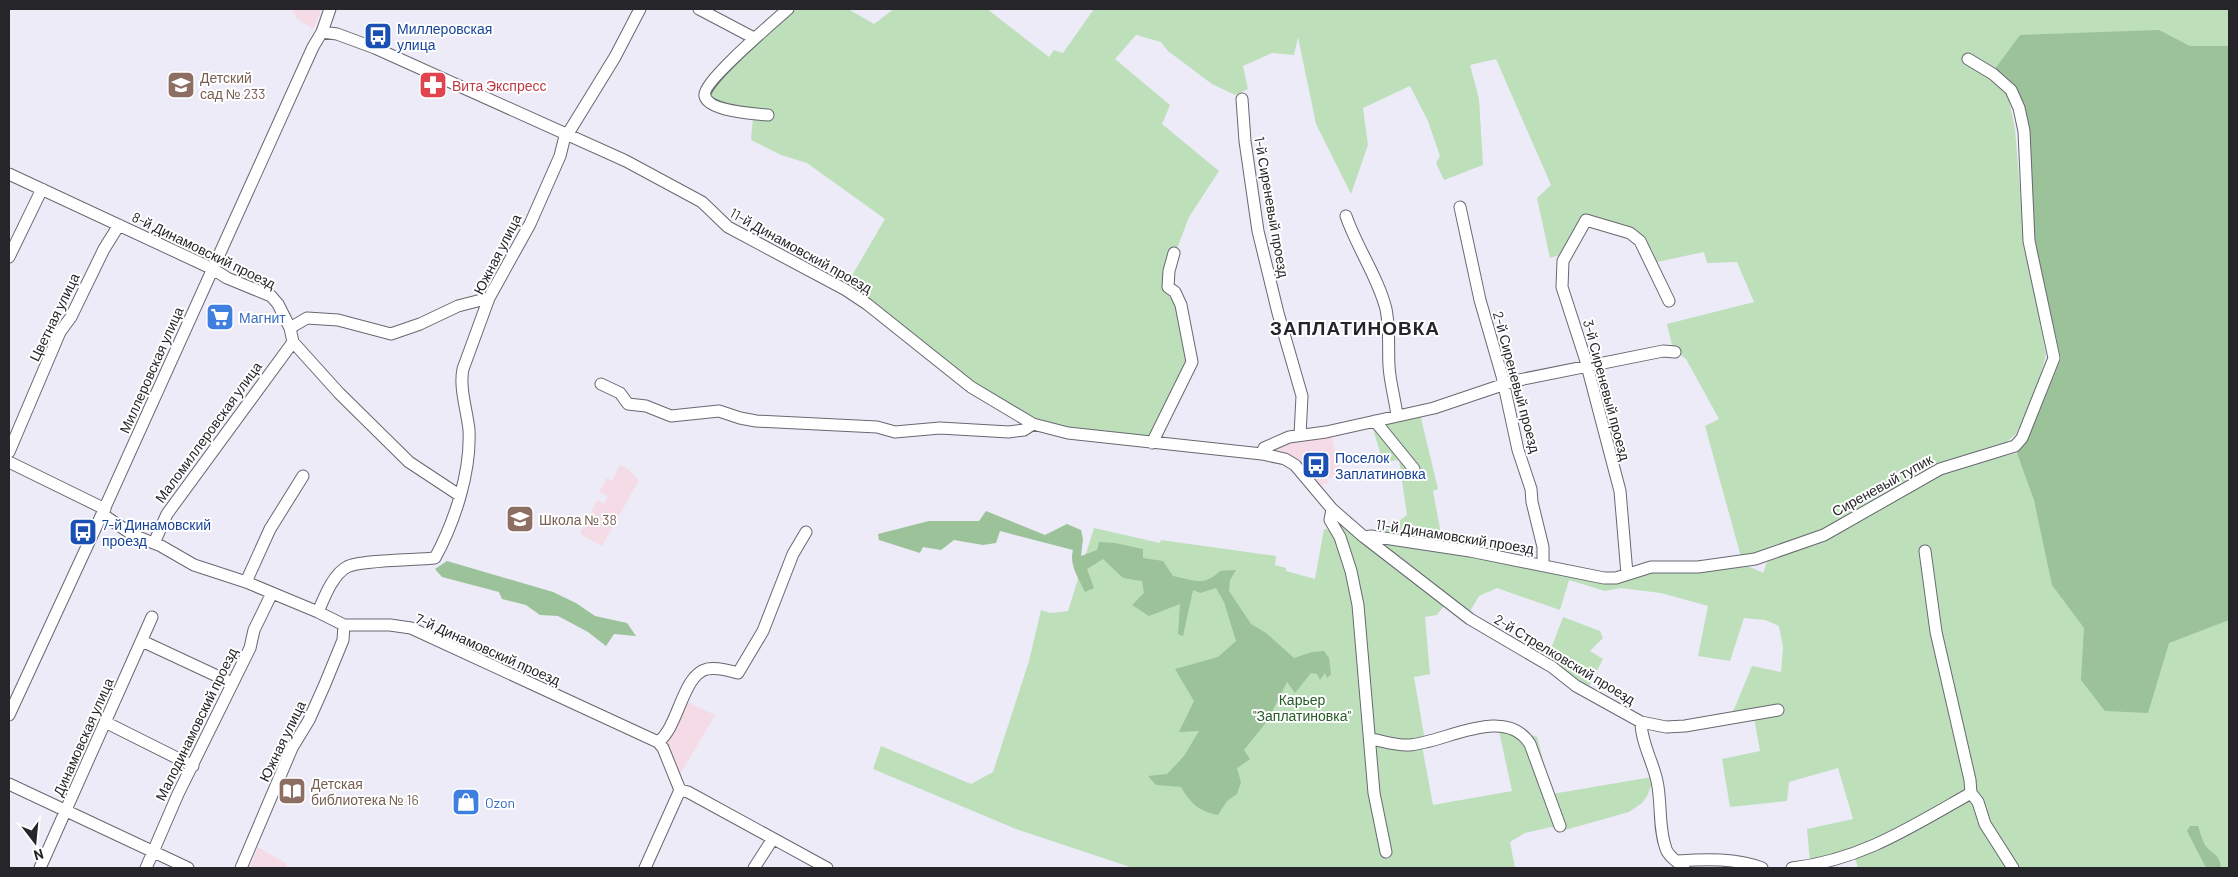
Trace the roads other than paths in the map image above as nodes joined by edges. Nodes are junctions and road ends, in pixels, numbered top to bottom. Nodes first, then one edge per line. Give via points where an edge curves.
1 (330, 9) edge
2 (641, 9) edge
3 (648, 9) edge
4 (699, 9) edge
5 (788, 9) edge
6 (322, 32) junction
7 (754, 38) junction
8 (1968, 59) dead end
9 (1242, 99) dead end
10 (768, 115) dead end
11 (567, 135) junction
12 (9, 174) edge
13 (42, 189) junction
14 (1460, 207) dead end
15 (1346, 216) dead end
16 (119, 225) junction
17 (1174, 254) dead end
18 (9, 257) edge
19 (213, 268) junction
20 (489, 298) junction
21 (1669, 301) dead end
22 (290, 328) junction
23 (293, 342) junction
24 (1675, 352) dead end
25 (1586, 366) junction
26 (602, 384) dead end
27 (1503, 385) junction
28 (1397, 416) junction
29 (1375, 421) junction
30 (1033, 424) junction
31 (1300, 435) junction
32 (1152, 443) junction
33 (9, 452) edge
34 (1262, 454) junction
35 (9, 462) edge
36 (1414, 469) dead end
37 (303, 476) dead end
38 (459, 495) junction
39 (1332, 509) junction
40 (103, 512) junction
41 (806, 532) dead end
42 (1364, 538) junction
43 (154, 544) junction
44 (1925, 551) dead end
45 (1755, 559) joint
46 (1543, 565) junction
47 (1627, 574) junction
48 (246, 582) junction
49 (272, 593) junction
50 (318, 612) junction
51 (152, 617) dead end
52 (344, 625) junction
53 (142, 641) junction
54 (232, 683) junction
55 (1778, 710) dead end
56 (9, 715) edge
57 (105, 722) junction
58 (1641, 722) junction
59 (1371, 739) junction
60 (658, 742) junction
61 (193, 766) junction
62 (9, 784) edge
63 (680, 790) junction
64 (1971, 793) junction
65 (66, 812) junction
66 (1560, 826) dead end
67 (772, 840) junction
68 (153, 852) junction
69 (1386, 852) dead end
70 (1677, 864) edge
71 (40, 868) edge
72 (146, 868) edge
73 (188, 868) edge
74 (241, 868) edge
75 (645, 868) edge
76 (754, 868) edge
77 (827, 868) edge
78 (1762, 868) edge
79 (1792, 868) edge
80 (2013, 868) edge

1 - 6 street, Миллеровская улица
2 - 3 street
2 - 11 street, Южная улица
4 - 7 street
5 - 7 street
6 - 11 street, 11-й Динамовский проезд via 375,48
6 - 19 street, Миллеровская улица
7 - 10 street via 718,74 704,92 704,97 710,104 723,109
8 - 45 street, Сиреневый тупик via 2010,90 2019,108 2024,131 2029,241 2054,358 2022,438 2009,448 1940,469 1824,534
9 - 31 street, 1-й Сиреневый проезд via 1258,231 1302,396
11 - 20 street, Южная улица via 530,224
11 - 30 street, 11-й Динамовский проезд via 626,161 702,202 728,227 846,290 971,387
12 - 13 street, 8-й Динамовский проезд
13 - 16 street, 8-й Динамовский проезд
13 - 18 street
14 - 27 street, 2-й Сиреневый проезд
15 - 28 street via 1361,254 1376,280 1385,308
16 - 19 street, 8-й Динамовский проезд
16 - 33 street, Цветная улица via 60,332
17 - 32 street via 1168,271 1168,287 1175,292 1181,305 1192,362
19 - 22 street, 8-й Динамовский проезд via 227,278 271,296
19 - 40 street, Миллеровская улица
20 - 22 street via 458,306 391,334 338,320 307,318
20 - 38 street, Южная улица via 461,377 470,444 468,466
21 - 25 street, 3-й Сиреневый проезд via 1640,241 1630,233 1586,220 1563,262 1562,287
22 - 23 street, 8-й Динамовский проезд
23 - 38 street, 8-й Динамовский проезд via 409,462
23 - 43 street, Маломиллеровская улица via 167,514
24 - 25 street via 1663,351
25 - 27 street
25 - 47 street, 3-й Сиреневый проезд via 1620,491
26 - 30 street via 620,393 628,404 646,406 671,416 719,411 756,421 877,427 895,432 940,428 1010,432 1024,430
27 - 28 street via 1434,408
27 - 46 street, 2-й Сиреневый проезд via 1518,450 1532,489 1543,547
28 - 29 street
29 - 31 street
29 - 36 street
30 - 32 street, 11-й Динамовский проезд via 1068,433
31 - 34 street via 1264,448
32 - 34 street, 11-й Динамовский проезд
34 - 39 street, 11-й Динамовский проезд via 1285,459 1295,465
35 - 40 street, 7-й Динамовский проезд
37 - 48 street via 270,529
38 - 50 street, Южная улица via 434,558 359,562 346,566 338,573
39 - 42 street, 11-й Динамовский проезд
39 - 59 street via 1330,520 1348,562 1358,604 1366,725
40 - 43 street, 7-й Динамовский проезд via 133,535
40 - 56 street, Миллеровская улица
41 - 60 street via 793,554 763,631 738,673 718,668 705,669 694,678 670,728
42 - 46 street, 11-й Динамовский проезд via 1371,536
42 - 58 street, 2-й Стрелковский проезд via 1470,619 1552,667 1576,686
43 - 48 street, 7-й Динамовский проезд via 194,564
44 - 64 street via 1936,632
45 - 47 street, 11-й Динамовский проезд via 1698,567 1651,567
46 - 47 street, 11-й Динамовский проезд via 1604,578
48 - 49 street, 7-й Динамовский проезд
49 - 50 street, 7-й Динамовский проезд
49 - 54 street, Малодинамовский проезд
50 - 52 street, 7-й Динамовский проезд
51 - 53 street, Динамовская улица
52 - 60 street, 7-й Динамовский проезд via 411,628
52 - 74 street, Южная улица via 343,640 325,684 292,748
53 - 54 street
53 - 57 street, Динамовская улица
54 - 61 street, Малодинамовский проезд
55 - 58 street, 2-й Стрелковский проезд via 1685,726 1666,727
57 - 61 street
57 - 65 street, Динамовская улица
58 - 70 street via 1658,782 1659,818 1666,848
59 - 66 street via 1407,746 1474,728 1507,727 1517,730 1530,744
59 - 69 street via 1374,792
60 - 63 street
61 - 68 street, Малодинамовский проезд
62 - 65 street
63 - 67 street
63 - 75 street
64 - 79 street via 1889,841 1842,859
64 - 80 street via 1978,802 1985,824
65 - 68 street
65 - 71 street, Динамовская улица
67 - 76 street
67 - 77 street
68 - 72 street, Малодинамовский проезд
68 - 73 street
70 - 78 street via 1723,861

